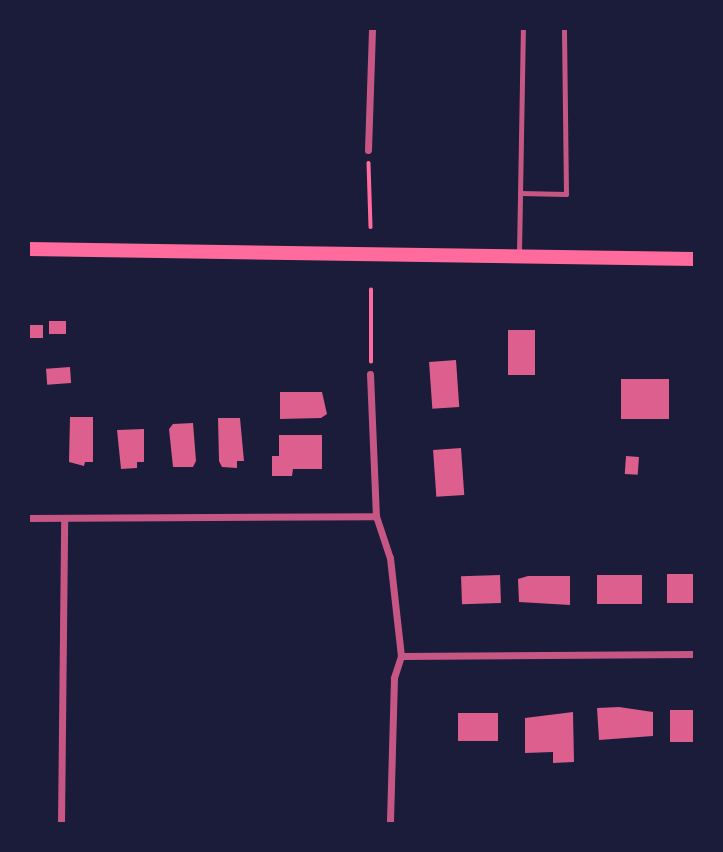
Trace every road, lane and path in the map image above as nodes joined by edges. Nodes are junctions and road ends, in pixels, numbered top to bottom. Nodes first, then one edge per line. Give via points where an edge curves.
1 (372, 28) edge
2 (523, 28) edge
3 (564, 28) edge
4 (368, 150) joint
5 (520, 193) junction
6 (371, 227) dead end
7 (28, 249) edge
8 (519, 257) junction
9 (695, 259) edge
10 (371, 290) dead end
11 (370, 374) joint
12 (376, 516) junction
13 (28, 518) edge
14 (64, 518) junction
15 (695, 654) edge
16 (401, 656) junction
17 (61, 824) edge
18 (390, 824) edge

1 - 4 street
2 - 5 lane
3 - 5 lane via 566,194
4 - 6 path
5 - 8 lane
7 - 8 main road
8 - 9 main road
10 - 11 path
11 - 12 street
12 - 14 street
12 - 16 street via 390,558
13 - 14 street
14 - 17 street
15 - 16 street
16 - 18 street via 393,691

